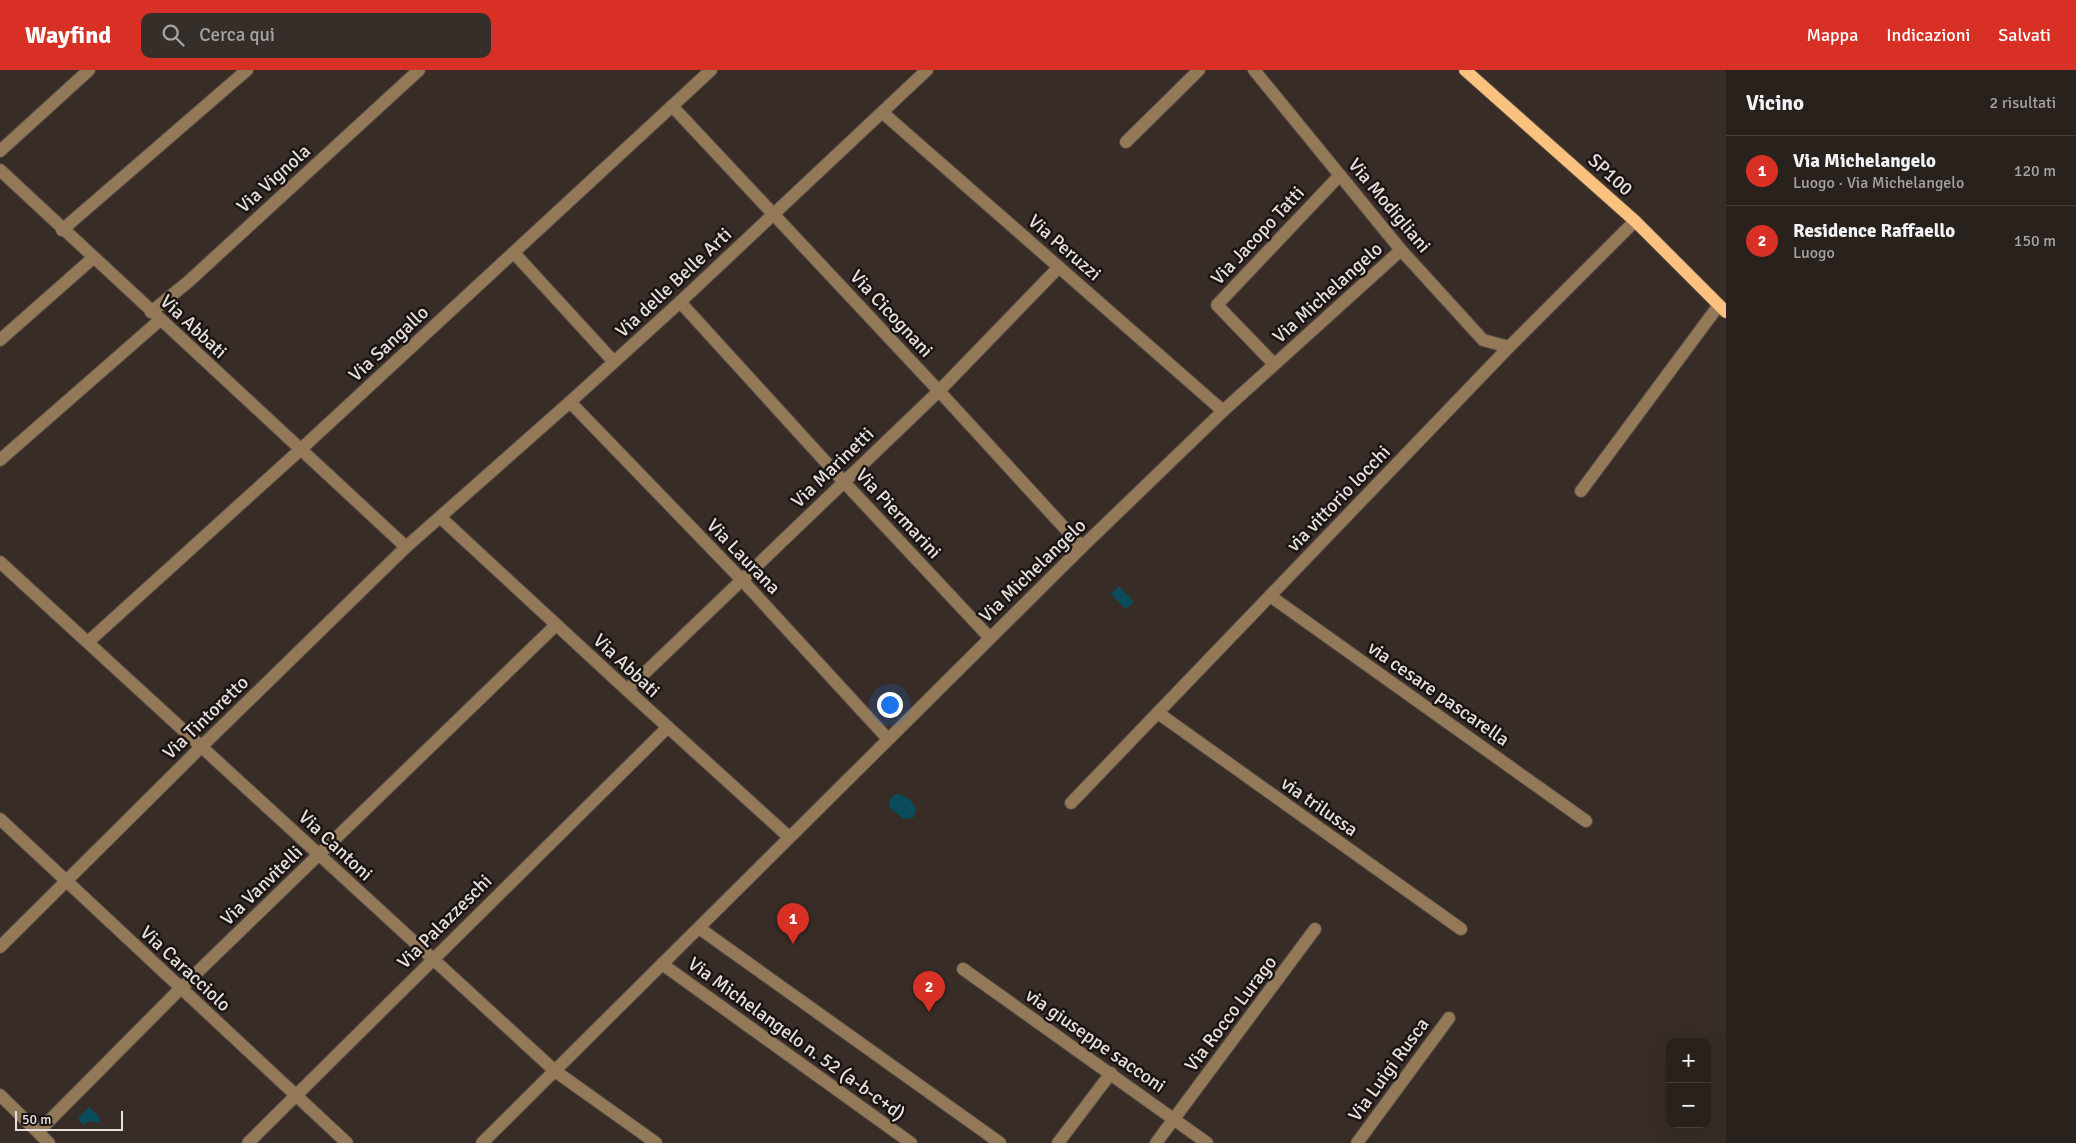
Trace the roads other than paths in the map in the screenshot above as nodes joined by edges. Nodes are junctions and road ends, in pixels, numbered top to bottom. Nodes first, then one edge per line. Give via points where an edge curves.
1 (89, 70) edge
2 (247, 70) edge
3 (419, 70) edge
4 (711, 70) edge
5 (927, 70) edge
6 (1199, 70) edge
7 (1254, 70) edge
8 (1465, 70) edge
9 (672, 106) junction
10 (883, 113) junction
11 (1126, 142) dead end
12 (0, 151) edge
13 (0, 170) edge
14 (1340, 175) junction
15 (773, 215) junction
16 (1635, 221) junction
17 (62, 230) junction
18 (1401, 250) junction
19 (514, 253) junction
20 (93, 258) junction
21 (1059, 267) junction
22 (680, 302) junction
23 (1723, 309) edge
24 (156, 316) junction
25 (0, 340) edge
26 (1509, 347) junction
27 (614, 362) junction
28 (1274, 364) junction
29 (939, 391) junction
30 (570, 402) junction
31 (1223, 411) junction
32 (300, 450) junction
33 (0, 460) edge
34 (844, 482) junction
35 (1581, 492) dead end
36 (441, 518) junction
37 (406, 547) junction
38 (1082, 547) junction
39 (0, 562) edge
40 (742, 580) junction
41 (1270, 596) junction
42 (556, 625) junction
43 (990, 638) junction
44 (88, 642) junction
45 (627, 690) junction
46 (1158, 713) junction
47 (668, 727) junction
48 (888, 739) junction
49 (202, 746) junction
50 (1071, 803) dead end
51 (0, 819) edge
52 (1586, 821) dead end
53 (789, 837) junction
54 (318, 855) junction
55 (66, 881) junction
56 (699, 928) junction
57 (1315, 929) dead end
58 (1461, 929) dead end
59 (0, 947) edge
60 (433, 959) junction
61 (662, 964) junction
62 (963, 969) dead end
63 (181, 988) junction
64 (1449, 1018) dead end
65 (555, 1071) junction
66 (1111, 1073) junction
67 (0, 1095) edge
68 (296, 1096) junction
69 (1175, 1118) junction
70 (38, 1132) junction
71 (49, 1143) edge
72 (248, 1143) edge
73 (347, 1143) edge
74 (482, 1143) edge
75 (656, 1143) edge
76 (911, 1143) edge
77 (1000, 1143) edge
78 (1058, 1143) edge
79 (1156, 1143) edge
80 (1207, 1143) edge
81 (1358, 1143) edge

1 - 12 street
2 - 17 street
3 - 24 street, Via Vignola via 188,282
4 - 9 street, Via Sangallo
5 - 10 street, Via delle Belle Arti
6 - 11 street
7 - 14 street, Via Modigliani
8 - 16 main road, SP100 / SP100
9 - 15 street, Via Cicognani
9 - 19 street, Via Sangallo
10 - 15 street, Via delle Belle Arti
10 - 21 street, Via Peruzzi
13 - 17 street, Via Abbati
14 - 18 street, Via Modigliani
14 - 28 street, Via Jacopo Tatti via 1217,305
15 - 22 street, Via delle Belle Arti
15 - 29 street, Via Cicognani
16 - 23 main road, SP100 / SP100
16 - 26 street, via vittorio locchi
17 - 20 street, Via Abbati
18 - 26 street, Via Modigliani via 1483,340
18 - 28 street, Via Michelangelo
19 - 27 street
19 - 32 street, Via Sangallo
20 - 24 street, Via Abbati
20 - 25 street
21 - 29 street, Via Marinetti
21 - 31 street, Via Peruzzi
22 - 27 street, Via delle Belle Arti
22 - 34 street, Via Piermarini
23 - 35 street
24 - 32 street, Via Abbati
24 - 33 street, Via Vignola
26 - 41 street, via vittorio locchi
27 - 30 street, Via delle Belle Arti
28 - 31 street, Via Michelangelo
29 - 34 street, Via Marinetti
29 - 38 street, Via Cicognani
30 - 36 street, Via delle Belle Arti
30 - 40 street, Via Laurana
31 - 38 street, Via Michelangelo
32 - 37 street, Via Abbati
32 - 44 street, Via Sangallo
34 - 40 street, Via Marinetti
34 - 43 street, Via Piermarini
36 - 37 street, Via Tintoretto
36 - 42 street, Via Abbati
37 - 49 street, Via Tintoretto
38 - 43 street, Via Michelangelo
39 - 44 street, Via Cantoni
40 - 45 street, Via Marinetti
40 - 48 street, Via Laurana
41 - 46 street, via vittorio locchi
41 - 52 street, via cesare pascarella
42 - 45 street, Via Abbati
42 - 54 street, Via Vanvitelli
43 - 48 street, Via Michelangelo
44 - 49 street, Via Cantoni
45 - 47 street, Via Abbati
46 - 50 street, via vittorio locchi
46 - 58 street, via trilussa
47 - 53 street, Via Abbati
47 - 60 street, Via Palazzeschi
48 - 53 street, Via Michelangelo
49 - 54 street, Via Cantoni
49 - 55 street, Via Tintoretto
51 - 55 street, Via Caracciolo
53 - 56 street, Via Michelangelo
54 - 60 street, Via Cantoni
54 - 63 street, Via Vanvitelli
55 - 59 street, Via Tintoretto
55 - 63 street, Via Caracciolo
56 - 61 street, Via Michelangelo
56 - 77 street
57 - 69 street, Via Rocco Lurago
60 - 65 street, Via Cantoni
60 - 68 street, Via Palazzeschi
61 - 65 street, Via Michelangelo
61 - 76 street, Via Michelangelo n. 52 (a-b-c+d)
62 - 66 street, via giuseppe sacconi
63 - 68 street, Via Caracciolo
63 - 70 street, Via Vanvitelli
64 - 81 street, Via Luigi Rusca
65 - 74 street, Via Michelangelo
65 - 75 street, Via Cantoni
66 - 69 street, via giuseppe sacconi
66 - 78 street
67 - 70 street
68 - 72 street, Via Palazzeschi
68 - 73 street, Via Caracciolo
69 - 79 street, Via Rocco Lurago
69 - 80 street, via giuseppe sacconi
70 - 71 street

